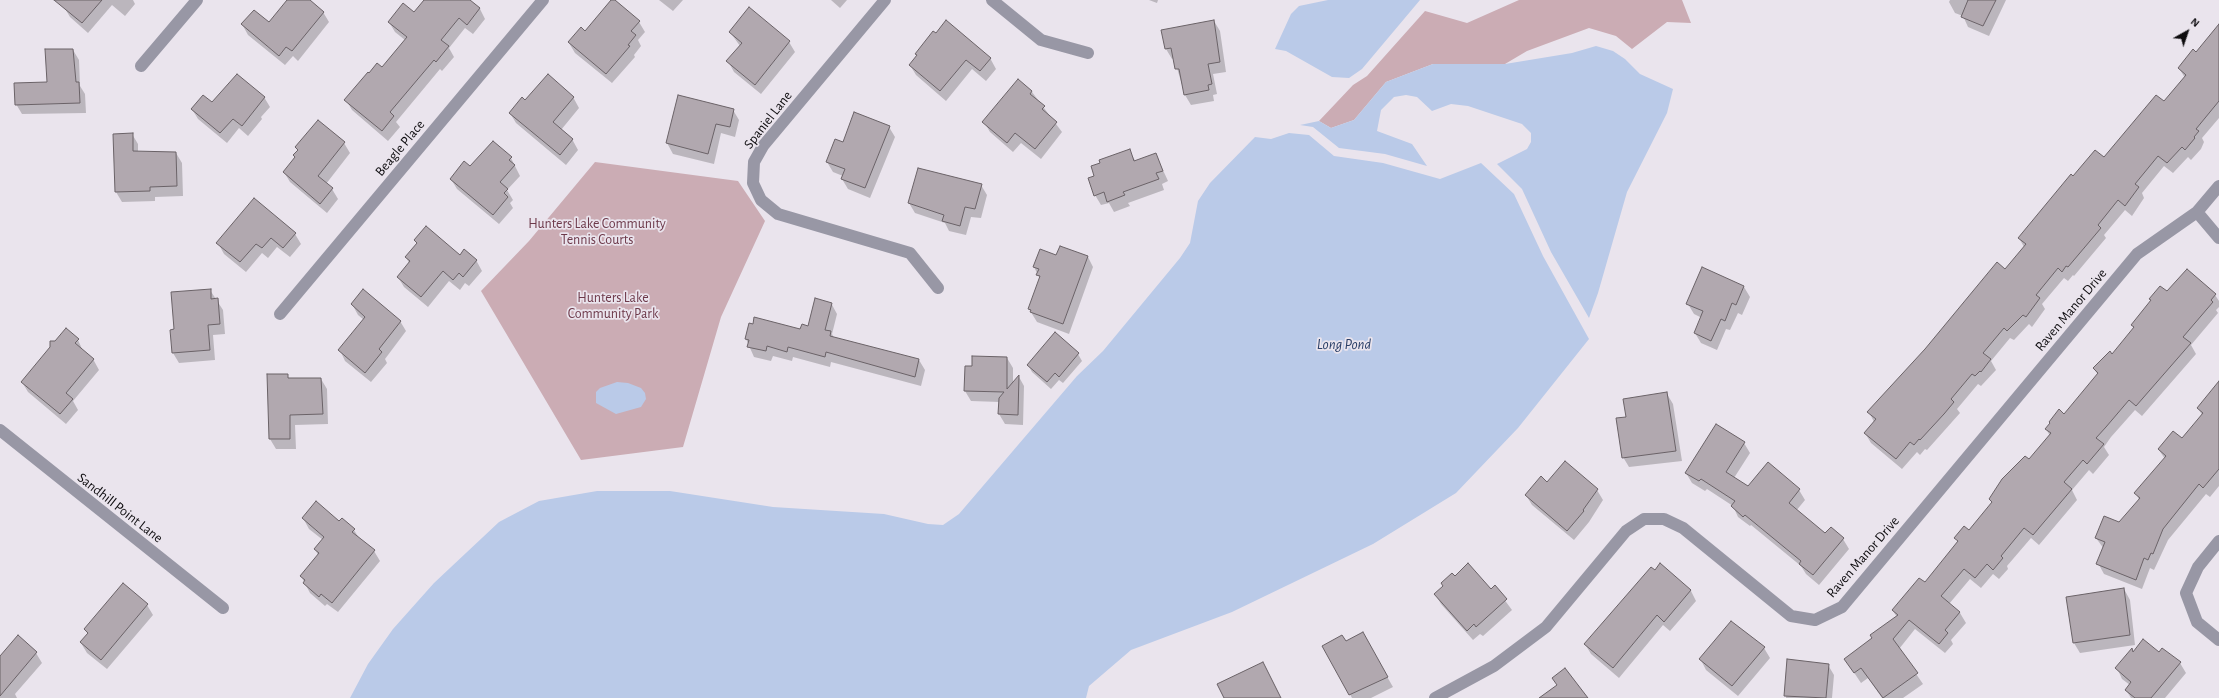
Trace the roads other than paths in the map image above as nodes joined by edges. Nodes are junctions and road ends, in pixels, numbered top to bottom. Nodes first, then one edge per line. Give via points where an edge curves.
1 (197, 0) edge
2 (543, 0) edge
3 (885, 0) edge
4 (992, 0) edge
5 (1088, 53) dead end
6 (141, 66) dead end
7 (2219, 186) edge
8 (2197, 212) junction
9 (2219, 238) edge
10 (938, 288) dead end
11 (280, 314) dead end
12 (0, 430) edge
13 (2219, 541) edge
14 (223, 608) dead end
15 (2219, 640) edge
16 (1435, 698) edge

1 - 6 street
2 - 11 street, Beagle Place
3 - 10 street, Spaniel Lane via 763,146 754,162 753,183 761,200 778,214 910,253
4 - 5 street via 1041,40
7 - 8 street, Raven Manor Drive
8 - 9 street
8 - 16 street, Raven Manor Drive via 2137,254 1842,608 1814,620 1791,616 1683,528 1664,519 1644,519 1626,532 1546,627 1494,666
12 - 14 street, Sandhill Point Lane
13 - 15 street via 2198,566 2186,593 2197,622

